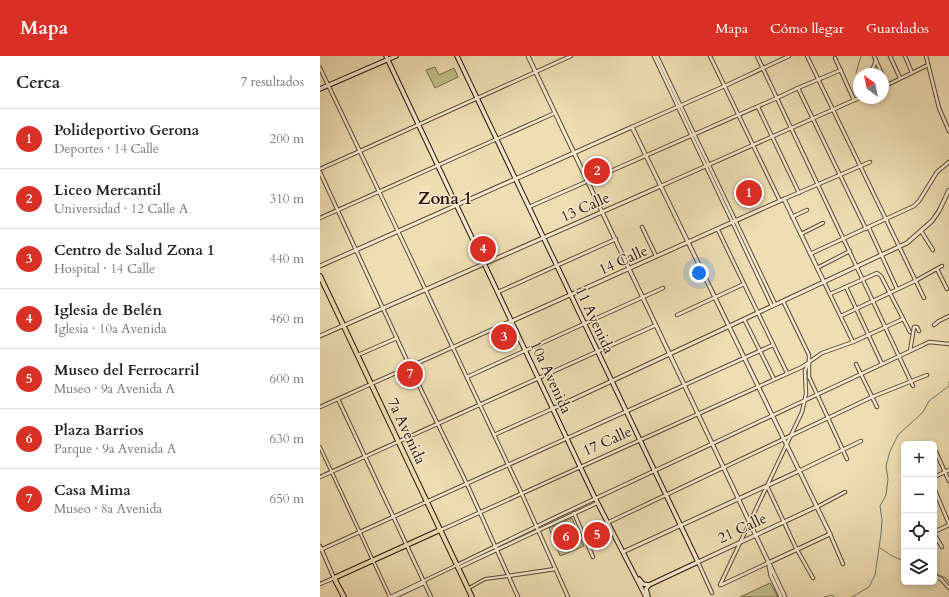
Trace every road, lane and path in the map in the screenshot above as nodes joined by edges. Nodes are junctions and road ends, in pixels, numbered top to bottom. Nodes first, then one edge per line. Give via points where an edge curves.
1 (396, 56) edge
2 (456, 56) edge
3 (528, 56) edge
4 (572, 56) edge
5 (654, 56) edge
6 (657, 56) edge
7 (710, 56) edge
8 (757, 56) edge
9 (789, 56) edge
10 (807, 56) edge
11 (874, 56) edge
12 (890, 56) edge
13 (905, 56) edge
14 (926, 56) edge
15 (387, 58) edge
16 (835, 58) dead end
17 (876, 60) junction
18 (928, 65) junction
19 (320, 68) edge
20 (763, 68) junction
21 (873, 68) edge
22 (880, 68) edge
23 (840, 70) junction
24 (536, 72) junction
25 (912, 73) junction
26 (900, 78) junction
27 (818, 79) junction
28 (889, 84) edge
29 (328, 86) junction
30 (724, 87) junction
31 (798, 88) junction
32 (320, 89) edge
33 (777, 98) junction
34 (853, 98) edge
35 (477, 99) junction
36 (853, 100) edge
37 (680, 107) junction
38 (758, 107) junction
39 (833, 110) junction
40 (555, 113) junction
41 (738, 115) junction
42 (812, 119) junction
43 (419, 124) junction
44 (632, 127) junction
45 (791, 128) junction
46 (949, 131) edge
47 (693, 135) junction
48 (772, 137) junction
49 (496, 139) junction
50 (752, 146) junction
51 (359, 151) junction
52 (574, 153) junction
53 (646, 156) junction
54 (870, 162) dead end
55 (949, 162) edge
56 (438, 165) junction
57 (708, 165) junction
58 (860, 165) junction
59 (320, 171) edge
60 (840, 175) junction
61 (515, 179) junction
62 (588, 182) junction
63 (818, 184) junction
64 (661, 186) junction
65 (949, 190) edge
66 (379, 192) junction
67 (799, 193) junction
68 (784, 200) junction
69 (780, 201) junction
70 (457, 205) junction
71 (528, 208) junction
72 (337, 210) junction
73 (807, 210) dead end
74 (602, 212) junction
75 (792, 217) junction
76 (320, 218) edge
77 (887, 219) junction
78 (734, 222) junction
79 (823, 223) dead end
80 (642, 227) dead end
81 (867, 228) junction
82 (718, 230) junction
83 (397, 232) junction
84 (921, 232) junction
85 (800, 234) junction
86 (543, 238) junction
87 (844, 239) junction
88 (616, 240) junction
89 (688, 243) junction
90 (900, 247) junction
91 (356, 250) junction
92 (934, 250) dead end
93 (850, 251) junction
94 (810, 254) junction
95 (881, 255) junction
96 (656, 257) junction
97 (485, 264) junction
98 (320, 266) edge
99 (556, 266) junction
100 (942, 266) dead end
101 (857, 267) junction
102 (817, 268) junction
103 (629, 269) junction
104 (937, 269) junction
105 (320, 276) edge
106 (862, 279) junction
107 (916, 281) junction
108 (824, 282) junction
109 (744, 284) junction
110 (846, 287) junction
111 (663, 288) dead end
112 (897, 289) junction
113 (947, 289) dead end
114 (425, 290) junction
115 (498, 292) junction
116 (890, 292) junction
117 (830, 294) junction
118 (570, 296) junction
119 (715, 297) junction
120 (643, 298) junction
121 (924, 298) dead end
122 (783, 300) junction
123 (873, 300) junction
124 (773, 305) junction
125 (383, 308) junction
126 (856, 308) junction
127 (758, 312) junction
128 (677, 315) dead end
129 (841, 316) junction
130 (949, 316) edge
131 (744, 318) junction
132 (512, 320) junction
133 (903, 320) junction
134 (584, 325) junction
135 (656, 325) junction
136 (344, 326) junction
137 (728, 326) junction
138 (934, 326) dead end
139 (886, 327) junction
140 (919, 331) dead end
141 (910, 332) dead end
142 (869, 335) junction
143 (320, 336) edge
144 (397, 338) junction
145 (853, 342) junction
146 (949, 344) edge
147 (773, 345) junction
148 (454, 347) junction
149 (525, 350) junction
150 (760, 351) junction
151 (597, 352) junction
152 (910, 352) junction
153 (670, 353) junction
154 (358, 355) junction
155 (899, 356) junction
156 (744, 358) junction
157 (808, 362) junction
158 (856, 364) dead end
159 (882, 364) junction
160 (410, 367) junction
161 (787, 373) junction
162 (861, 374) junction
163 (927, 374) dead end
164 (467, 377) junction
165 (539, 379) junction
166 (774, 379) junction
167 (611, 381) junction
168 (911, 381) junction
169 (371, 384) junction
170 (685, 385) junction
171 (758, 386) junction
172 (913, 386) dead end
173 (817, 394) junction
174 (872, 398) junction
175 (338, 399) junction
176 (805, 400) junction
177 (480, 405) junction
178 (320, 407) edge
179 (877, 407) dead end
180 (552, 408) junction
181 (626, 412) junction
182 (698, 414) junction
183 (772, 416) junction
184 (828, 418) junction
185 (438, 424) junction
186 (494, 435) junction
187 (791, 436) junction
188 (566, 439) junction
189 (784, 439) junction
190 (639, 440) junction
191 (861, 441) dead end
192 (398, 442) junction
193 (713, 444) junction
194 (786, 445) junction
195 (320, 447) edge
196 (842, 449) junction
197 (937, 454) edge
198 (365, 457) junction
199 (847, 459) dead end
200 (508, 465) junction
201 (580, 467) junction
202 (724, 468) junction
203 (799, 470) junction
204 (949, 470) edge
205 (653, 471) junction
206 (332, 472) junction
207 (944, 472) junction
208 (937, 476) edge
209 (320, 477) edge
210 (949, 481) edge
211 (467, 484) junction
212 (767, 485) junction
213 (845, 492) dead end
214 (522, 493) junction
215 (665, 495) junction
216 (937, 495) edge
217 (738, 498) junction
218 (596, 501) junction
219 (427, 502) junction
220 (816, 507) junction
221 (479, 512) junction
222 (574, 513) junction
223 (393, 517) junction
224 (608, 522) junction
225 (784, 522) junction
226 (749, 523) junction
227 (949, 524) edge
228 (680, 525) junction
229 (537, 528) junction
230 (440, 530) junction
231 (937, 531) edge
232 (360, 532) junction
233 (830, 534) junction
234 (755, 536) junction
235 (937, 538) edge
236 (740, 543) junction
237 (406, 545) junction
238 (942, 547) dead end
239 (496, 548) junction
240 (320, 549) edge
241 (797, 550) junction
242 (623, 552) junction
243 (593, 557) dead end
244 (373, 560) junction
245 (698, 562) junction
246 (768, 563) junction
247 (843, 564) dead end
248 (457, 567) junction
249 (555, 569) junction
250 (508, 576) junction
251 (636, 576) junction
252 (937, 577) edge
253 (334, 578) junction
254 (813, 578) dead end
255 (424, 582) junction
256 (320, 584) edge
257 (649, 585) junction
258 (468, 588) junction
259 (949, 588) edge
260 (712, 593) dead end
261 (344, 597) edge
262 (390, 597) edge
263 (394, 597) edge
264 (431, 597) edge
265 (472, 597) edge
266 (518, 597) edge
267 (568, 597) edge
268 (647, 597) edge
269 (781, 597) edge
270 (785, 597) edge

1 - 15 main road
2 - 35 main road, 11 Avenida
3 - 24 street
4 - 24 street
5 - 37 street
6 - 37 street
7 - 30 street
8 - 20 street
9 - 20 street
10 - 27 street
11 - 17 street
12 - 26 street
13 - 25 street
14 - 18 street
15 - 29 main road
15 - 43 main road, 10a Avenida
16 - 23 street
17 - 21 street
17 - 22 street
18 - 25 street
18 - 46 street via 939,108
19 - 29 street
20 - 30 street
20 - 33 street
23 - 27 street
23 - 34 street
24 - 35 street
24 - 40 street
25 - 26 street
26 - 28 street
27 - 31 street
27 - 39 street
29 - 32 main road
29 - 51 street
30 - 37 street
30 - 41 street
31 - 33 street
31 - 42 street
33 - 38 street
33 - 45 street
35 - 43 street
35 - 49 main road, 11 Avenida
36 - 39 street, 13 Calle
37 - 44 street
37 - 47 street
38 - 41 street
38 - 48 street
39 - 42 street, 13 Calle
39 - 58 street
40 - 49 street
40 - 52 street
41 - 47 street
41 - 50 street
42 - 45 street, 13 Calle
42 - 60 street
43 - 51 street
43 - 56 main road, 10a Avenida
44 - 52 street
44 - 53 street
45 - 48 street, 13 Calle
45 - 63 street
47 - 53 street
47 - 57 street
48 - 50 street, 13 Calle
48 - 67 street
49 - 56 street
49 - 61 main road, 11 Avenida
50 - 57 street, 13 Calle
50 - 69 street
51 - 59 street
51 - 66 street
52 - 61 street
52 - 62 street
53 - 62 street
53 - 64 street
54 - 58 street, 14 Calle
55 - 77 street via 937,172 917,204
56 - 66 street
56 - 70 main road, 10a Avenida
57 - 64 street, 13 Calle
57 - 78 street
58 - 60 street, 14 Calle
58 - 77 street
59 - 72 street
60 - 63 street, 14 Calle
60 - 81 street
61 - 70 street
61 - 71 main road, 11 Avenida
62 - 71 street
62 - 74 street
63 - 67 street, 14 Calle
63 - 87 street
64 - 74 street, 13 Calle
64 - 89 street
65 - 84 street via 935,217
66 - 72 street
66 - 83 street
67 - 68 street, 14 Calle
68 - 69 street, 14 Calle
68 - 75 street
69 - 78 street, 14 Calle
70 - 83 street
70 - 97 main road, 10a Avenida
71 - 86 main road, 11 Avenida
72 - 76 street
72 - 91 street
73 - 75 street
74 - 86 street, 13 Calle
74 - 88 street
75 - 85 street
77 - 81 street
77 - 90 street
78 - 82 street, 14 Calle
78 - 124 street
79 - 85 street
80 - 96 street
81 - 87 street
81 - 95 street
82 - 89 street, 14 Calle
82 - 109 street
83 - 91 street
83 - 114 street
84 - 90 street
84 - 92 street
85 - 94 street
86 - 97 street, 13 Calle
86 - 99 main road, 11 Avenida
87 - 93 street
87 - 94 street
88 - 99 street
88 - 103 street
89 - 96 street, 14 Calle
89 - 119 street
90 - 95 street
90 - 107 street
91 - 98 street
91 - 125 street
93 - 101 street
93 - 102 street
94 - 102 street
95 - 101 street
95 - 112 street
96 - 103 street, 14 Calle
97 - 114 street, 13 Calle
97 - 115 main road, 10a Avenida
99 - 115 street
99 - 118 main road, 11 Avenida
100 - 104 street
101 - 106 street
101 - 108 street
102 - 108 street
103 - 118 street, 14 Calle
103 - 120 street
104 - 107 street
104 - 113 street
105 - 136 main road, 7a Avenida
106 - 110 street
106 - 116 street via 875,273 881,276
106 - 123 street
107 - 112 street
107 - 121 street
108 - 117 street
108 - 122 street
109 - 119 street
109 - 127 street
110 - 117 street
110 - 126 street
111 - 120 street
112 - 116 street
114 - 125 street, 13 Calle
114 - 148 street
115 - 132 main road, 10a Avenida
116 - 123 street
116 - 133 street
117 - 129 street
118 - 132 street, 14 Calle
118 - 134 main road, 11 Avenida
119 - 128 street
119 - 137 street
120 - 134 street
120 - 135 street
122 - 124 street
122 - 157 street via 809,355
123 - 126 street
123 - 139 street
124 - 127 street
125 - 136 street, 13 Calle
125 - 144 street
126 - 129 street
126 - 142 street
127 - 131 street
127 - 147 street
129 - 145 street
130 - 138 street
131 - 137 street
131 - 150 street
132 - 148 street, 14 Calle
132 - 149 main road, 10a Avenida
133 - 139 street, 17 Calle
133 - 141 street
134 - 149 street
134 - 151 main road, 11 Avenida
135 - 151 street
135 - 153 street
136 - 143 street, 13 Calle
136 - 154 main road, 7a Avenida
137 - 153 street
137 - 156 street
139 - 142 street, 17 Calle
139 - 155 street
140 - 152 street via 914,327
142 - 145 street, 17 Calle
142 - 159 street
144 - 154 street
144 - 160 street
145 - 157 street, 17 Calle via 822,353
146 - 152 street via 930,342
147 - 150 street
147 - 161 street
148 - 160 street, 14 Calle
148 - 164 street
149 - 164 street
149 - 165 main road, 10a Avenida
150 - 156 street
150 - 166 street
151 - 165 street
151 - 167 main road, 11 Avenida
152 - 155 street
153 - 167 street
153 - 170 street
154 - 169 main road, 7a Avenida
155 - 159 street
155 - 168 street
156 - 170 street
156 - 171 street
157 - 161 street, 17 Calle
157 - 173 street via 809,377
157 - 176 street via 805,371
158 - 162 street
159 - 162 street
160 - 169 street, 14 Calle
160 - 185 street
161 - 166 street, 17 Calle
162 - 173 street
162 - 174 street
163 - 168 street
164 - 177 street
165 - 177 street
165 - 180 main road, 10a Avenida
166 - 171 street, 17 Calle
167 - 180 street
167 - 181 main road, 11 Avenida
168 - 172 street
168 - 174 street
169 - 175 street, 14 Calle
169 - 192 main road, 7a Avenida
170 - 181 street
170 - 182 street
171 - 182 street, 17 Calle
171 - 183 street
173 - 176 street
173 - 184 street
174 - 179 street
174 - 184 street
175 - 178 street, 14 Calle
175 - 198 street
176 - 183 street
176 - 187 street
177 - 185 street
177 - 186 street
180 - 186 street
180 - 188 main road, 10a Avenida
181 - 188 street
181 - 190 main road, 11 Avenida
182 - 190 street, 17 Calle
182 - 193 street
183 - 189 street
183 - 193 street
184 - 187 street
184 - 196 street
185 - 192 street
185 - 211 street
186 - 200 street
187 - 189 street
187 - 194 street
188 - 200 street
188 - 201 main road, 10a Avenida
189 - 194 street
189 - 202 street
190 - 201 street, 17 Calle
190 - 205 main road, 11 Avenida
191 - 196 street
192 - 198 street
192 - 219 main road, 7a Avenida
193 - 202 street
193 - 205 street
194 - 203 street
194 - 212 street
195 - 206 street
196 - 199 street
196 - 203 street
197 - 207 street
198 - 206 street
198 - 223 street
200 - 211 street
200 - 214 street
201 - 214 street, 17 Calle
201 - 218 main road, 10a Avenida
202 - 215 street
202 - 217 street
203 - 212 street
203 - 220 street
204 - 207 street
205 - 215 main road, 11 Avenida
205 - 218 street
206 - 209 street
206 - 232 street
207 - 208 street
207 - 210 street
211 - 219 street
211 - 221 street
212 - 217 street
212 - 225 street
212 - 226 street
213 - 220 street, 21 Calle
214 - 221 street, 17 Calle
214 - 229 street
215 - 224 street
215 - 228 main road, 11 Avenida
216 - 227 street
217 - 226 street
217 - 228 street
218 - 222 street
218 - 224 main road, 10a Avenida
218 - 229 street
219 - 223 street
219 - 230 main road, 7a Avenida
220 - 225 street, 21 Calle
220 - 233 street
221 - 230 street, 17 Calle
221 - 239 street
222 - 229 street
222 - 243 street
223 - 232 street
223 - 237 street
224 - 242 main road, 10a Avenida
225 - 234 street, 21 Calle
225 - 241 street
226 - 234 street
226 - 236 street
227 - 231 street
228 - 242 street
228 - 245 main road, 11 Avenida
229 - 239 street
229 - 249 street
230 - 237 main road, 17 Calle
230 - 248 main road, 7a Avenida
232 - 240 street
232 - 244 street
233 - 241 street
233 - 247 street
234 - 236 street, 21 Calle
234 - 246 street
235 - 238 street
236 - 245 street, 21 Calle
236 - 246 street via 720,585
237 - 244 main road, 17 Calle
237 - 255 street
239 - 248 street
239 - 250 street
240 - 253 street
241 - 246 street
241 - 254 street
242 - 251 main road, 10a Avenida
244 - 253 main road, 17 Calle
244 - 262 street
245 - 257 main road, 21 Calle
245 - 260 street, 11 Avenida
246 - 269 street
246 - 270 street
248 - 255 street
248 - 258 main road, 7a Avenida
249 - 250 street
249 - 267 street
250 - 258 street via 486,579
250 - 266 street
251 - 257 main road via 643,584
251 - 268 main road, 10a Avenida
252 - 259 street
253 - 256 street, 17 Calle
253 - 261 main road
255 - 262 street
255 - 263 street
255 - 264 street
257 - 268 main road, 10a Avenida via 646,589
258 - 265 main road, 7a Avenida

